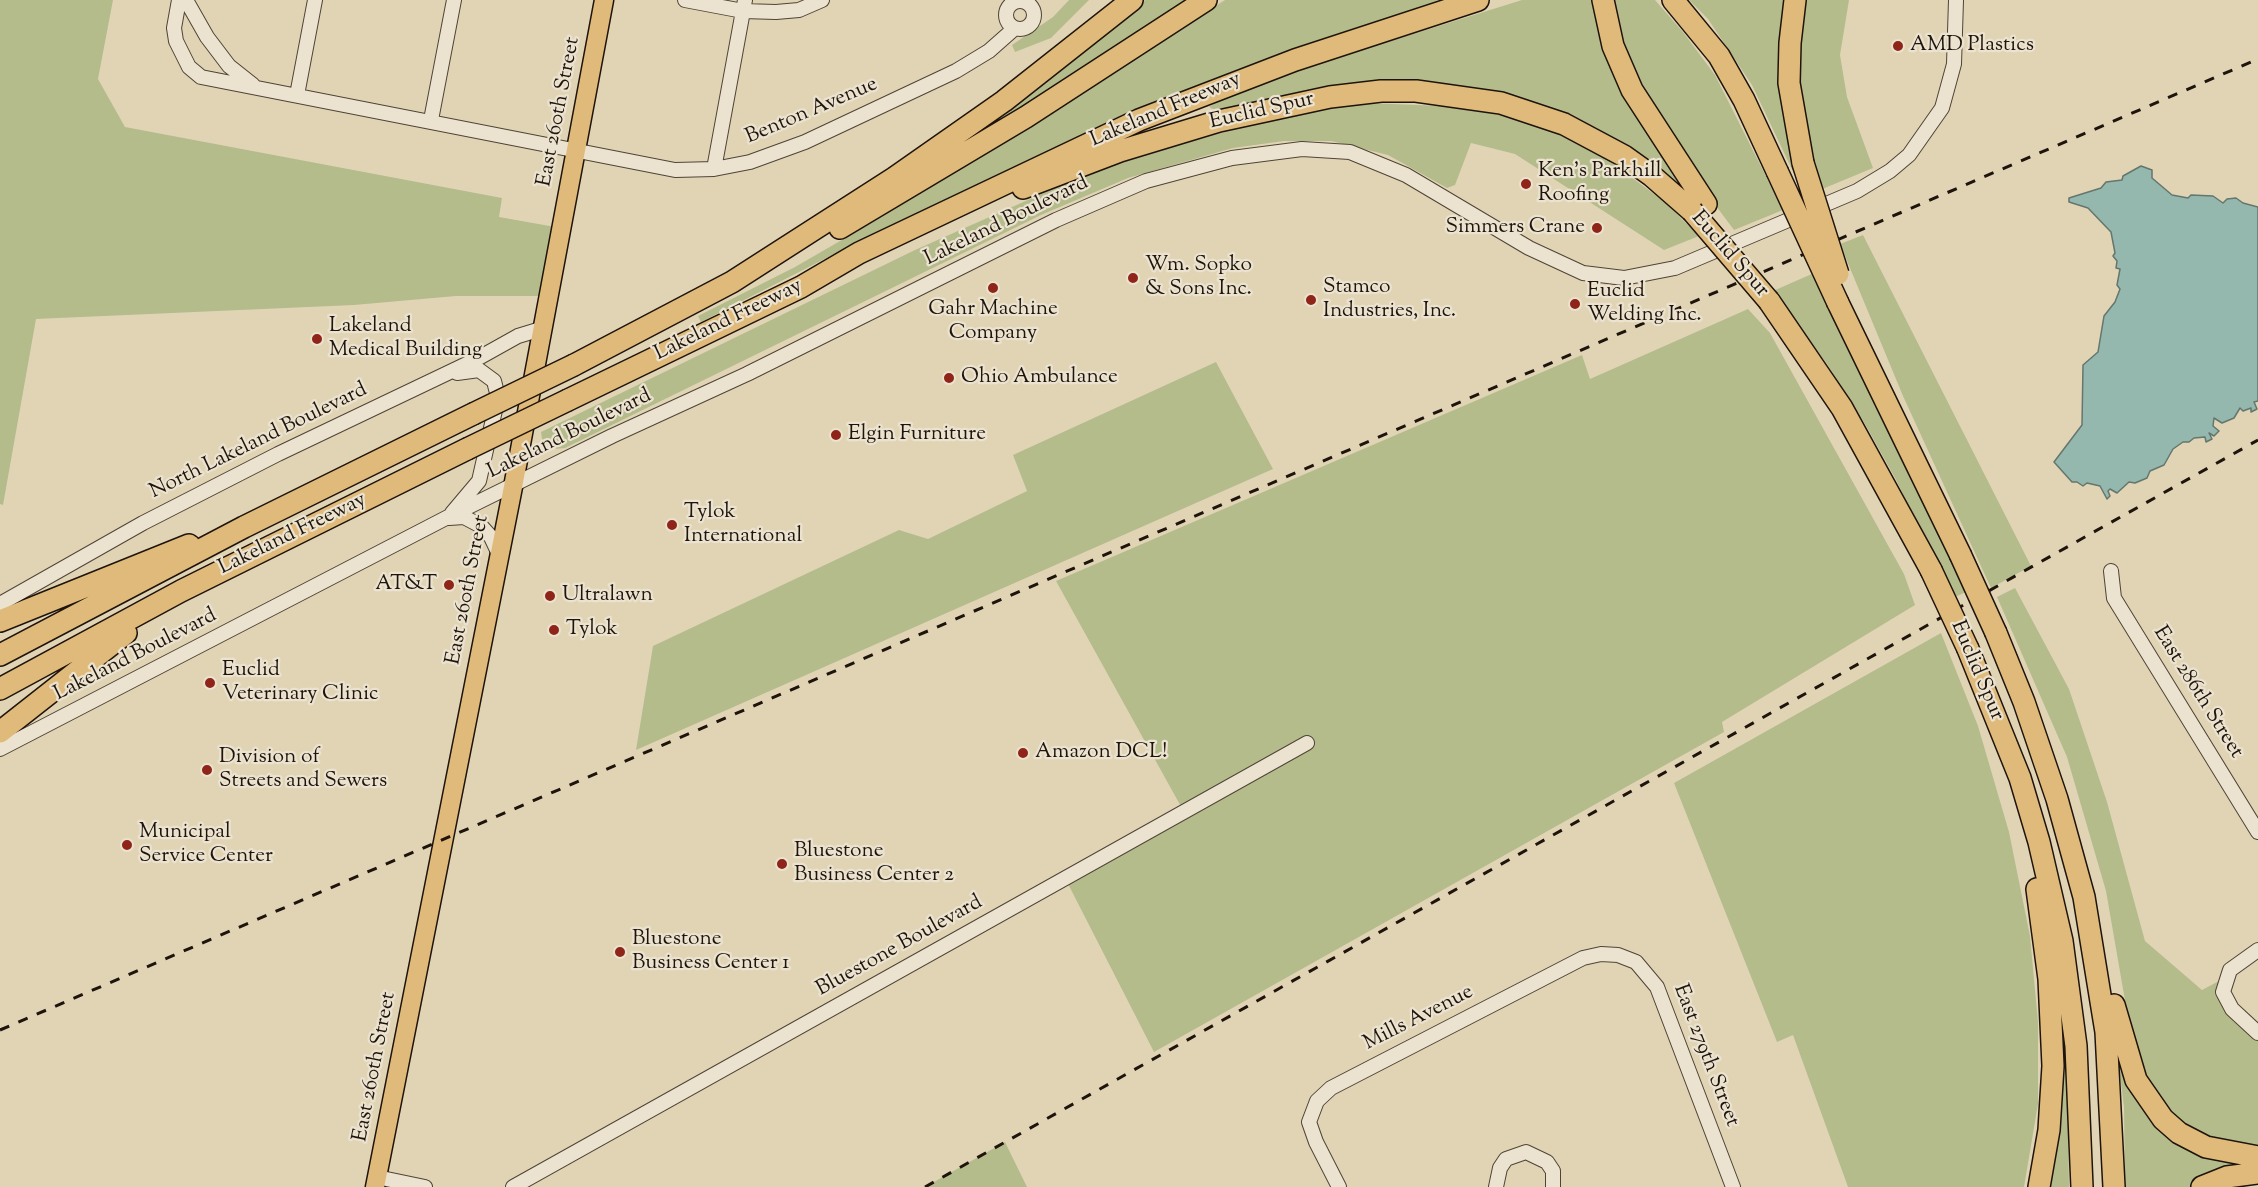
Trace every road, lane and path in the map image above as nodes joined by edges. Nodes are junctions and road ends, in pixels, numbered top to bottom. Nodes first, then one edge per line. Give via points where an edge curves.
1 (179, 0) edge
2 (186, 0) edge
3 (315, 0) edge
4 (454, 0) edge
5 (604, 0) edge
6 (685, 0) edge
7 (822, 0) edge
8 (1132, 0) edge
9 (1206, 0) edge
10 (1478, 0) edge
11 (1673, 0) edge
12 (1795, 0) edge
13 (1956, 0) edge
14 (1603, 1) edge
15 (744, 6) edge
16 (1015, 28) dead end
17 (255, 86) junction
18 (297, 95) junction
19 (431, 120) junction
20 (575, 151) junction
21 (714, 169) junction
22 (1699, 208) junction
23 (732, 282) junction
24 (801, 287) junction
25 (1842, 300) junction
26 (542, 329) junction
27 (446, 374) junction
28 (513, 487) junction
29 (446, 518) junction
30 (243, 527) junction
31 (499, 554) junction
32 (2110, 571) dead end
33 (181, 591) junction
34 (0, 604) edge
35 (0, 621) edge
36 (0, 656) edge
37 (0, 689) edge
38 (0, 732) edge
39 (1307, 743) dead end
40 (2008, 747) junction
41 (0, 749) edge
42 (2258, 832) edge
43 (2091, 930) junction
44 (2258, 950) edge
45 (1583, 958) joint
46 (2258, 1033) edge
47 (2258, 1157) edge
48 (2258, 1173) edge
49 (376, 1182) edge
50 (425, 1187) edge
51 (513, 1187) edge
52 (1339, 1187) edge
53 (1496, 1187) edge
54 (1553, 1187) edge
55 (1733, 1187) edge
56 (2039, 1187) edge
57 (2082, 1187) edge
58 (2114, 1187) edge
59 (2202, 1187) edge

1 - 17 street, Benton Avenue via 174,28 189,67 201,77
2 - 17 street, Benton Avenue via 229,66
3 - 18 street
4 - 19 street
5 - 20 main road, East 260th Street
6 - 15 street
7 - 15 street via 799,10
8 - 23 highway, Lakeland Freeway via 949,141
9 - 23 highway via 942,169 786,258
10 - 24 highway, Lakeland Freeway via 1295,60 1139,120 859,253
11 - 25 highway, bridge via 1719,56 1744,100
12 - 25 highway, bridge via 1789,83 1803,163
13 - 28 street, Lakeland Boulevard via 1954,64 1942,108 1910,155 1857,191 1675,268 1624,278 1583,273 1529,248 1406,175 1350,152 1302,149 1232,158 1146,181 1056,220
14 - 22 highway via 1615,53 1632,90
15 - 21 street
16 - 21 street, Benton Avenue via 956,71 805,142 750,162
17 - 18 street, Benton Avenue
18 - 19 street, Benton Avenue
19 - 20 street, Benton Avenue
20 - 21 street, Benton Avenue via 675,170
20 - 26 main road, East 260th Street
22 - 24 highway, Euclid Spur via 1624,156 1549,118 1468,96 1381,91 1272,108 1120,151 987,203
22 - 40 highway, Euclid Spur, bridge via 1748,263 1854,428 1931,570
23 - 30 highway, Lakeland Freeway, bridge
24 - 33 highway, Lakeland Freeway, bridge
25 - 43 highway, Euclid Spur, bridge via 2017,682 2057,799
26 - 27 street, North Lakeland Boulevard via 518,336
26 - 28 main road, East 260th Street
27 - 29 street via 479,370 494,381 498,397 479,481
27 - 34 street, North Lakeland Boulevard via 142,523
28 - 29 street, Lakeland Boulevard
28 - 31 main road, East 260th Street
29 - 31 street via 464,517 481,526
29 - 41 street, Lakeland Boulevard
30 - 35 highway via 156,556
30 - 36 highway, Lakeland Freeway
31 - 49 main road, East 260th Street
32 - 42 street, East 286th Street via 2114,598
33 - 37 highway, Lakeland Freeway
33 - 38 highway
39 - 51 street, Bluestone Boulevard
40 - 56 highway via 2018,812 2040,906 2050,989 2053,1087
40 - 57 highway, Euclid Spur via 2039,842 2062,941 2079,1078
43 - 47 highway via 2131,1068 2155,1110 2170,1127 2196,1143 2217,1151
43 - 58 highway, Euclid Spur via 2106,1032
44 - 46 street via 2230,970 2223,992 2232,1010
45 - 52 street, Mills Avenue via 1331,1088 1317,1101 1309,1122
45 - 55 street, East 279th Street via 1618,955 1636,962 1657,987
48 - 59 highway via 2226,1177
49 - 50 street
53 - 54 street via 1506,1159 1526,1152 1547,1162 1553,1171

